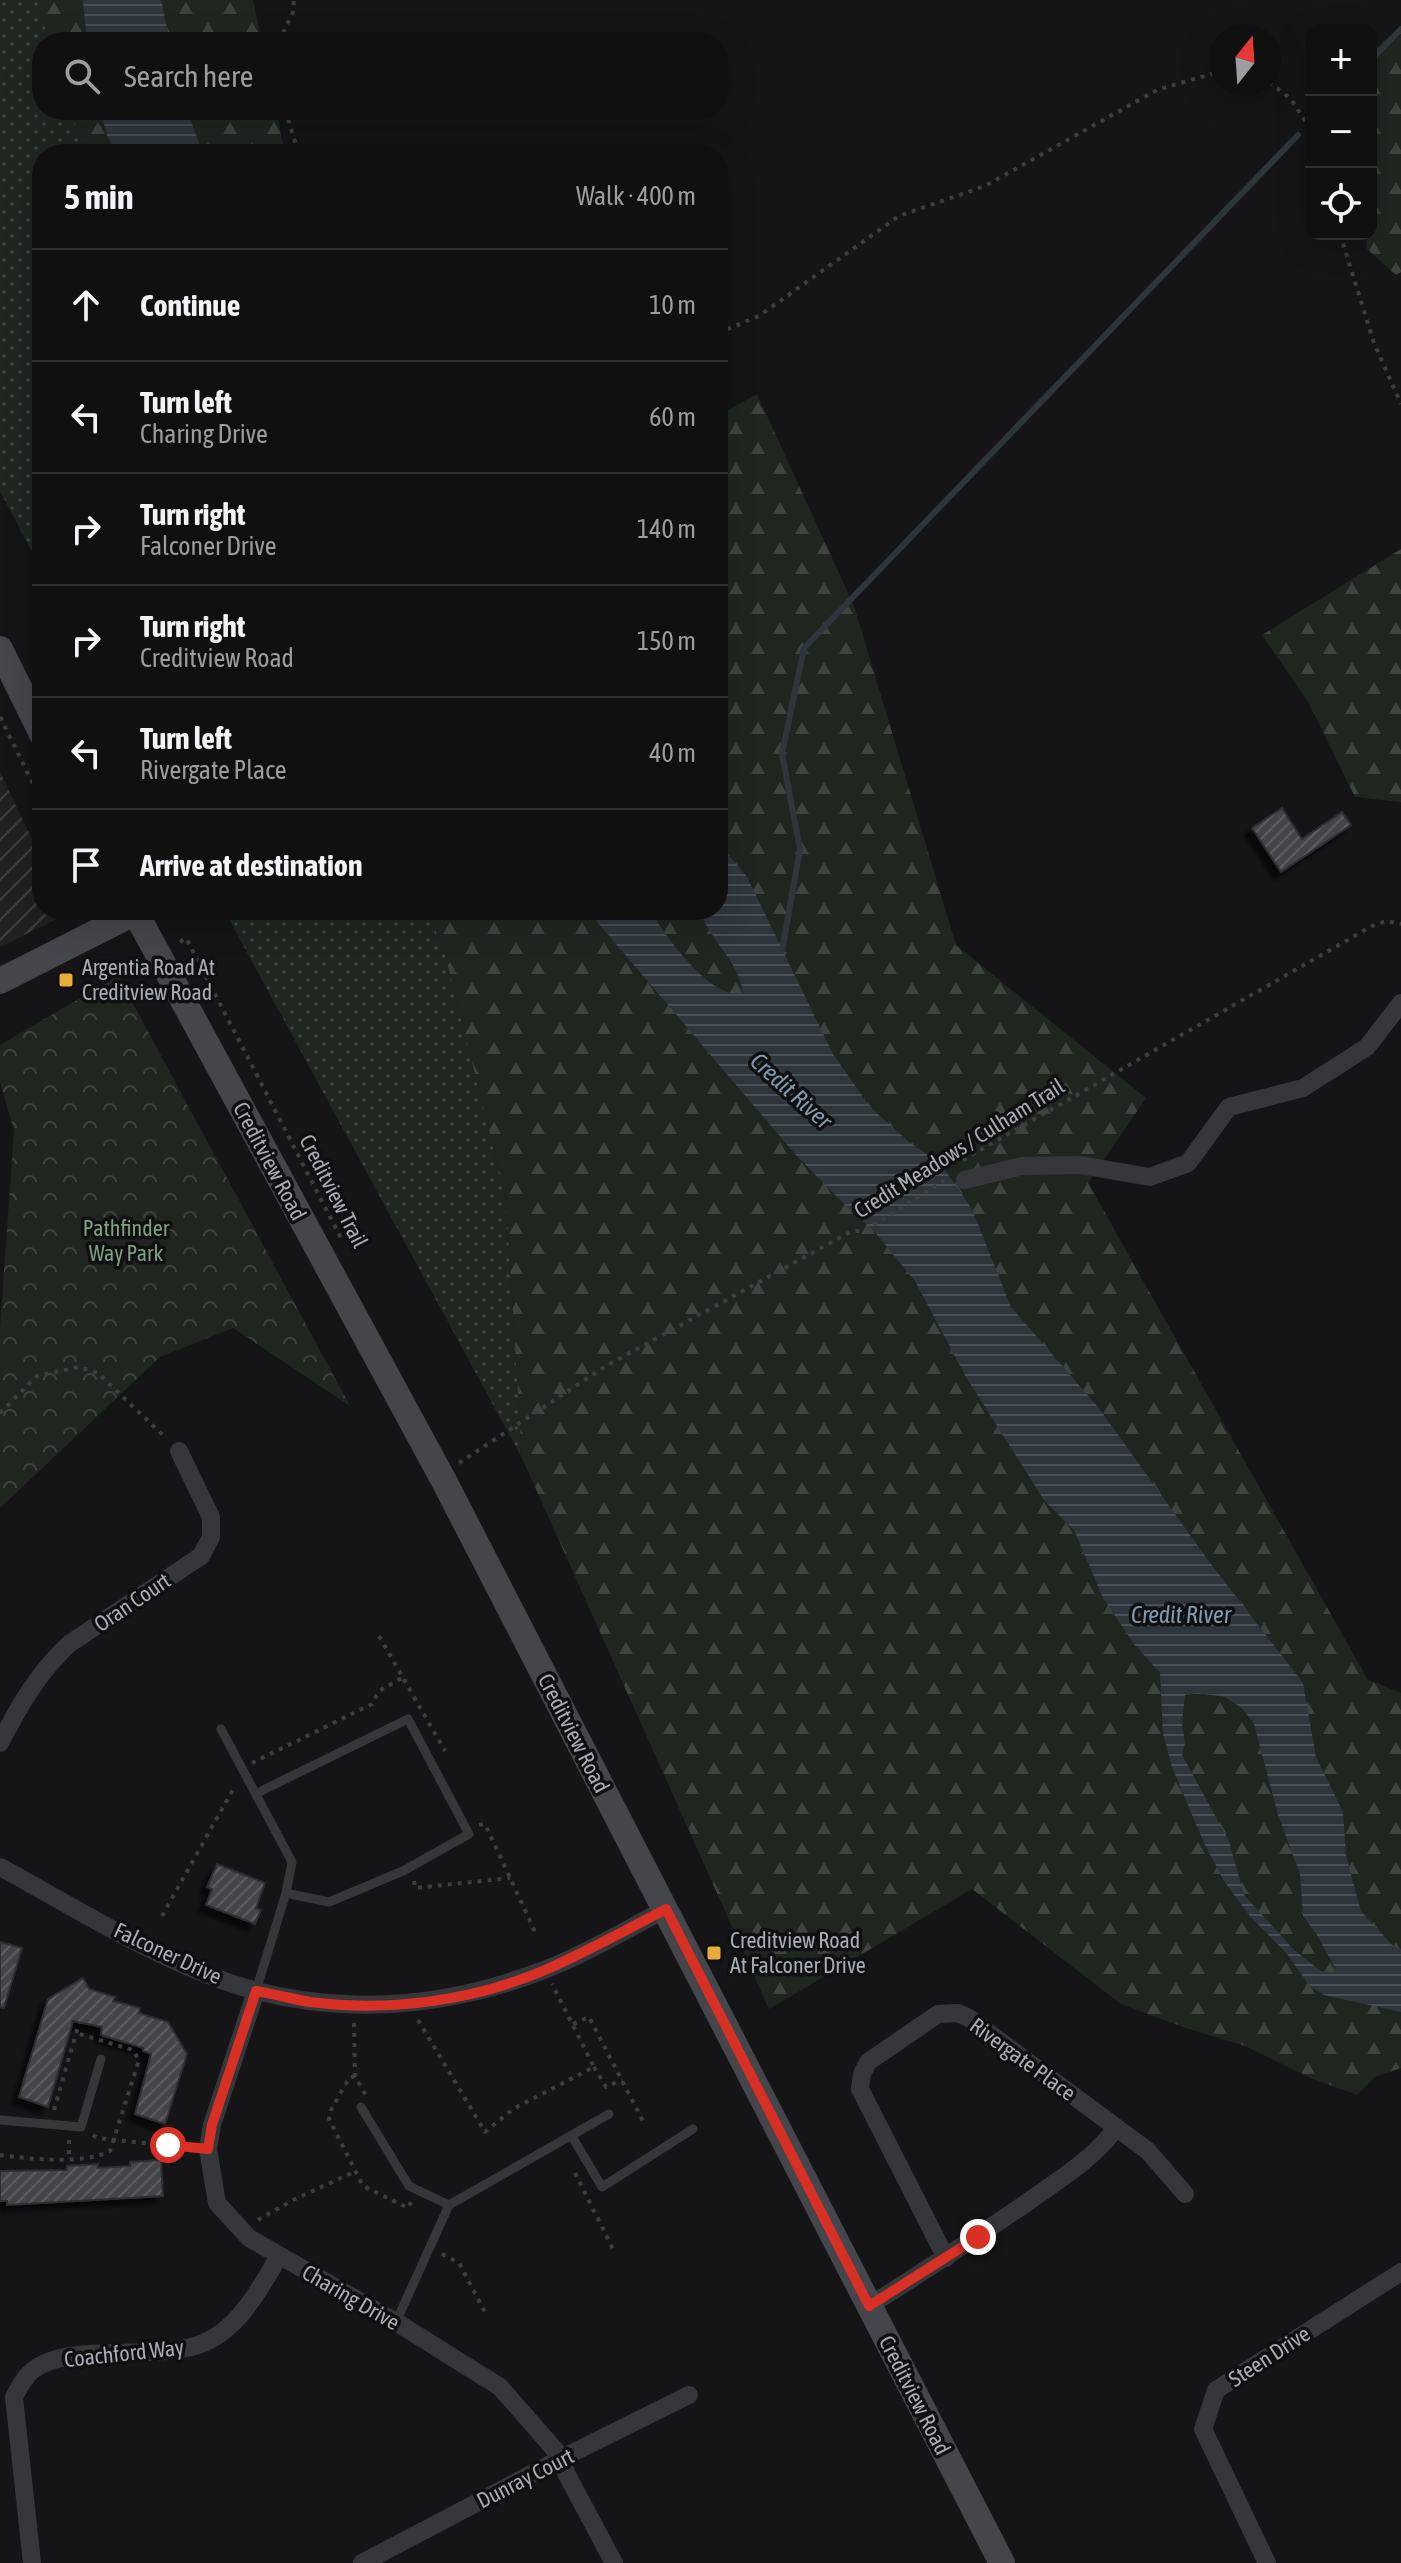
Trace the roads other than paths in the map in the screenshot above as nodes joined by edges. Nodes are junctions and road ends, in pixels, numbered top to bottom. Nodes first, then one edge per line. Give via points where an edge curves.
1 (0, 649) edge
2 (32, 714) edge
3 (118, 920) edge
4 (140, 920) edge
5 (0, 981) edge
6 (1401, 1003) edge
7 (959, 1173) road end
8 (179, 1451) road end
9 (221, 1729) dead end
10 (0, 1743) edge
11 (257, 1793) junction
12 (0, 1867) edge
13 (286, 1893) junction
14 (666, 1909) junction
15 (256, 1991) junction
16 (101, 2059) dead end
17 (361, 2107) dead end
18 (609, 2114) dead end
19 (0, 2120) edge
20 (1116, 2128) junction
21 (693, 2129) dead end
22 (571, 2135) junction
23 (1185, 2194) dead end
24 (449, 2205) junction
25 (279, 2256) junction
26 (946, 2258) junction
27 (1401, 2272) edge
28 (869, 2306) junction
29 (396, 2322) junction
30 (689, 2395) dead end
31 (562, 2458) junction
32 (32, 2563) edge
33 (362, 2563) edge
34 (614, 2563) edge
35 (1002, 2563) edge
36 (1267, 2563) edge

1 - 2 main road
3 - 5 main road
4 - 14 main road, Creditview Road via 444,1481
6 - 7 street via 1367,1047 1303,1088 1229,1107 1188,1163 1150,1177 1080,1165
8 - 10 street, Oran Court via 211,1517 211,1537 201,1556 69,1644 25,1696
9 - 11 lane
11 - 13 lane via 292,1862
11 - 13 lane via 408,1719 469,1834 411,1867 329,1902
12 - 15 street, Falconer Drive via 193,1968
13 - 15 lane
14 - 15 street, Falconer Drive via 545,1970 448,1999 353,2005
14 - 28 main road, Creditview Road
15 - 25 street, Charing Drive via 208,2149 217,2203 249,2238
16 - 19 lane via 81,2127
17 - 24 lane via 409,2186
18 - 22 lane
20 - 23 street, Rivergate Place via 1148,2151
20 - 26 street via 1085,2162
20 - 26 street, Rivergate Place via 962,2014 938,2014 876,2055 862,2074 861,2094
21 - 22 lane via 602,2187
22 - 24 lane
24 - 29 lane
25 - 29 street, Charing Drive
25 - 32 street, Coachford Way via 251,2304 201,2344 171,2351 65,2357 24,2378 14,2397
26 - 28 street
27 - 36 street, Steen Drive via 1216,2390 1203,2429
28 - 35 main road, Creditview Road
29 - 31 street, Charing Drive via 500,2387
30 - 31 street, Dunray Court
31 - 33 street, Dunray Court
31 - 34 street, Charing Drive

